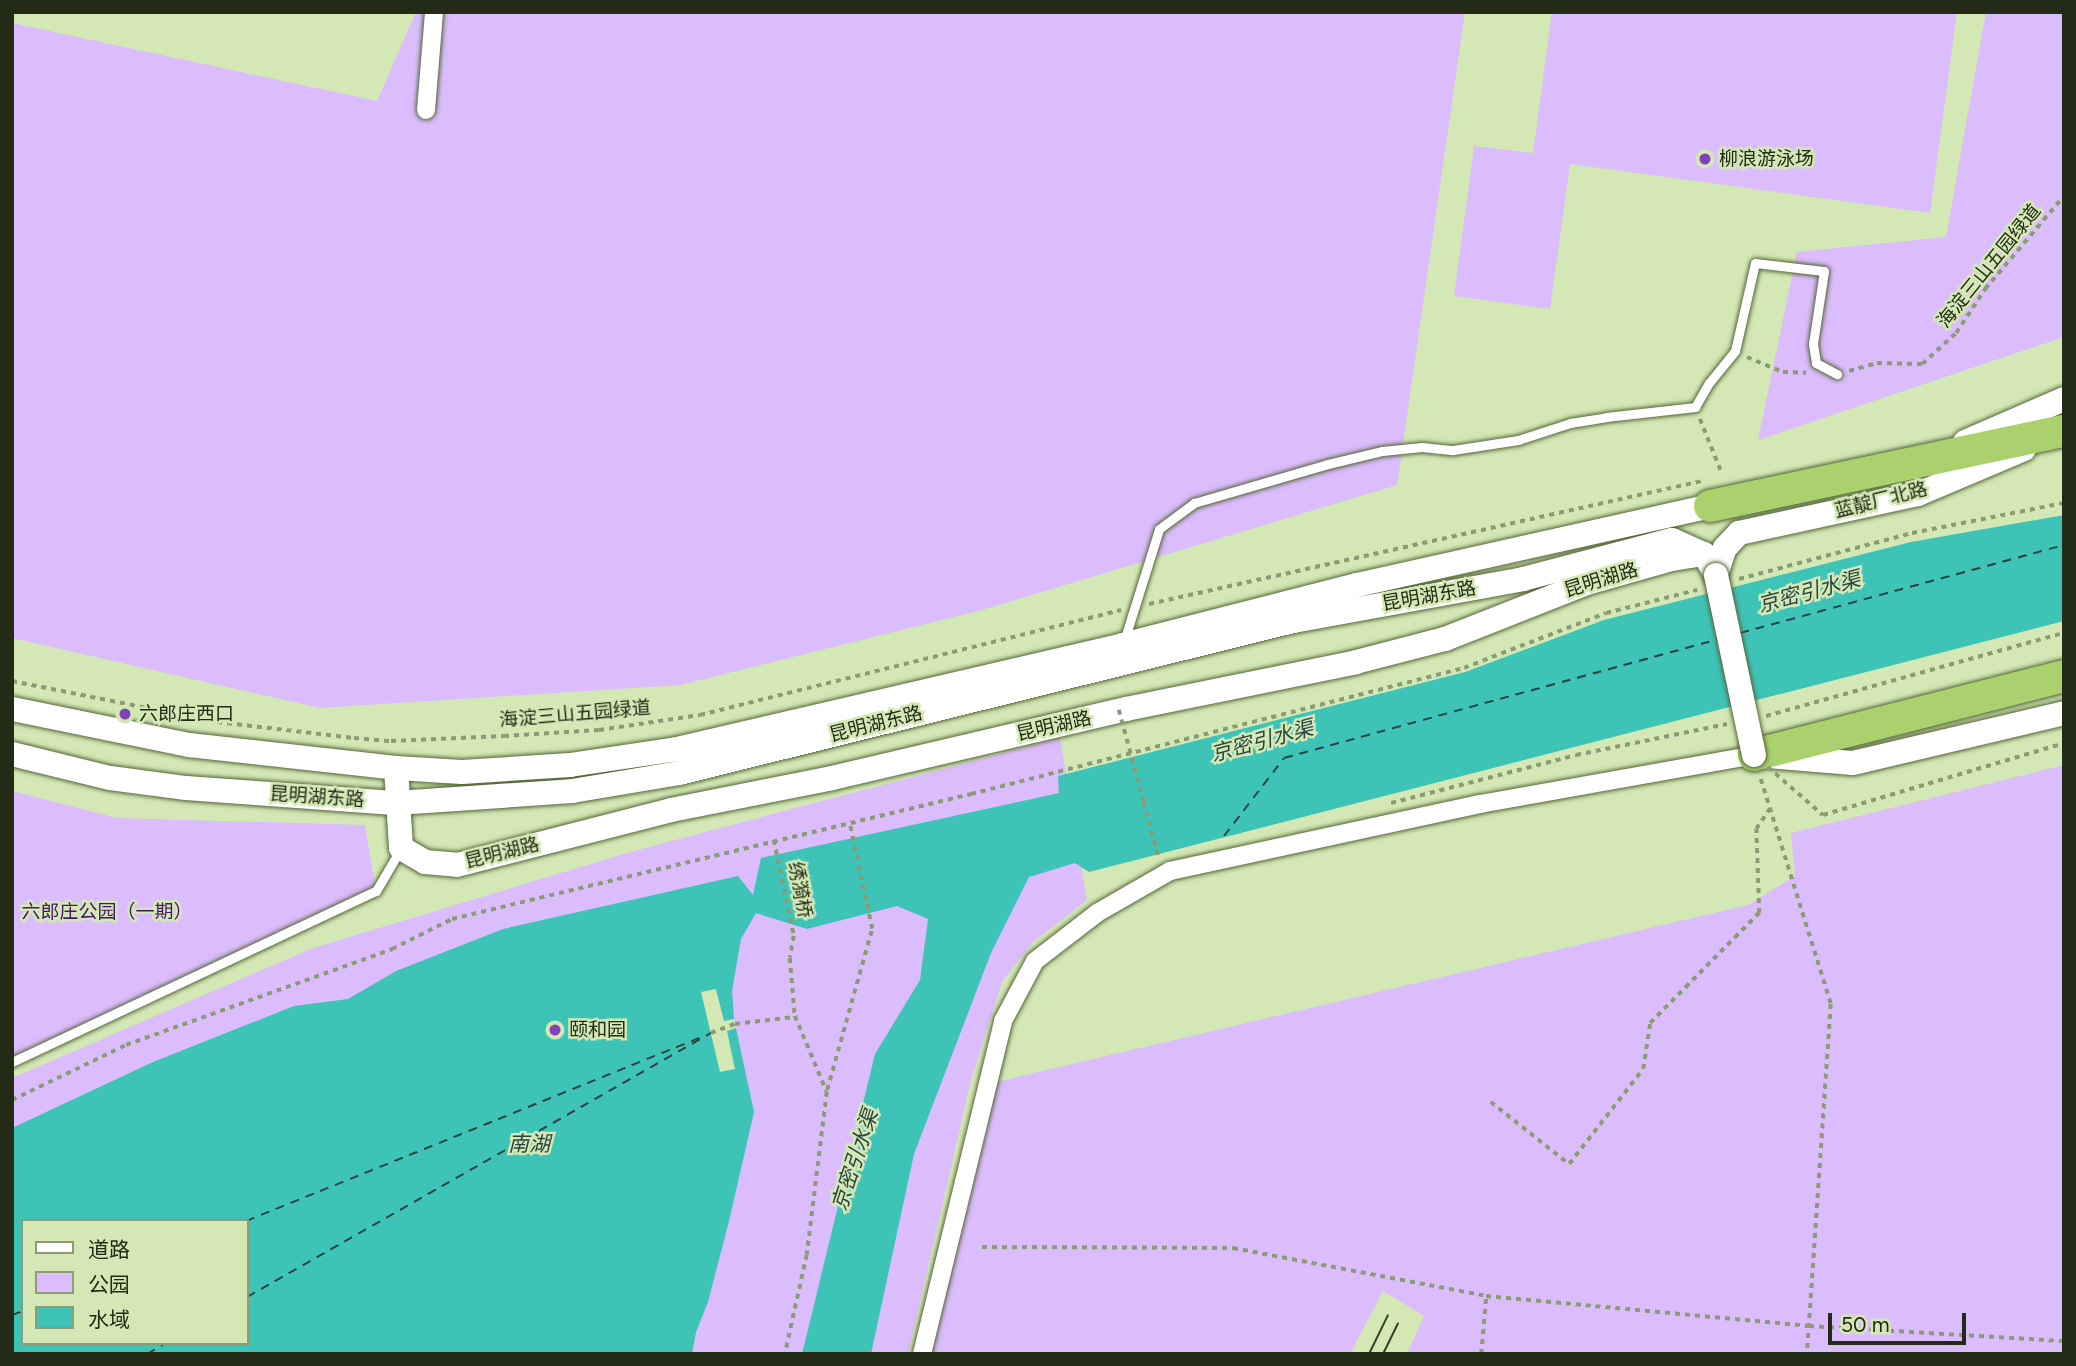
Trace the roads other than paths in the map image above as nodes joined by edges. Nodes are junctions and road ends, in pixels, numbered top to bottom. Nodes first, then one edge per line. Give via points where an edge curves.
1 (434, 12) edge
2 (426, 110) dead end
3 (1837, 374) road end
4 (2064, 400) edge
5 (2064, 432) edge
6 (1916, 464) junction
7 (1710, 493) joint
8 (1714, 574) junction
9 (1123, 645) junction
10 (2064, 676) edge
11 (12, 709) edge
12 (2064, 713) edge
13 (12, 754) edge
14 (1754, 755) junction
15 (397, 768) junction
16 (397, 803) junction
17 (401, 848) junction
18 (12, 1062) edge
19 (922, 1354) edge

1 - 2 street
3 - 9 lane via 1816,363 1812,344 1824,271 1755,263 1735,351 1695,407 1582,421 1518,440 1453,450 1422,447 1382,452 1194,503 1160,529
4 - 6 main road
5 - 6 highway, 蓝靛厂北路
5 - 8 main road, 蓝靛厂北路 via 1918,494 1739,533 1725,548
6 - 7 highway, 蓝靛厂北路
7 - 9 main road, 昆明湖东路
8 - 14 main road, bridge
8 - 16 main road, 昆明湖东路 via 1672,540 1523,579 1293,621 678,773 572,791
8 - 17 main road, 昆明湖路 via 1672,559 1587,583 1445,639 1356,662 671,810 457,865 425,862
9 - 15 main road, 昆明湖东路 via 677,749 570,765 462,772
10 - 14 highway
11 - 15 main road, 昆明湖东路 via 189,745
12 - 14 main road via 1853,764
13 - 16 main road, 昆明湖东路 via 110,778 186,788
14 - 19 street via 1161,866 1035,961 1003,1021
15 - 16 main road
16 - 17 main road
17 - 18 lane via 376,891

